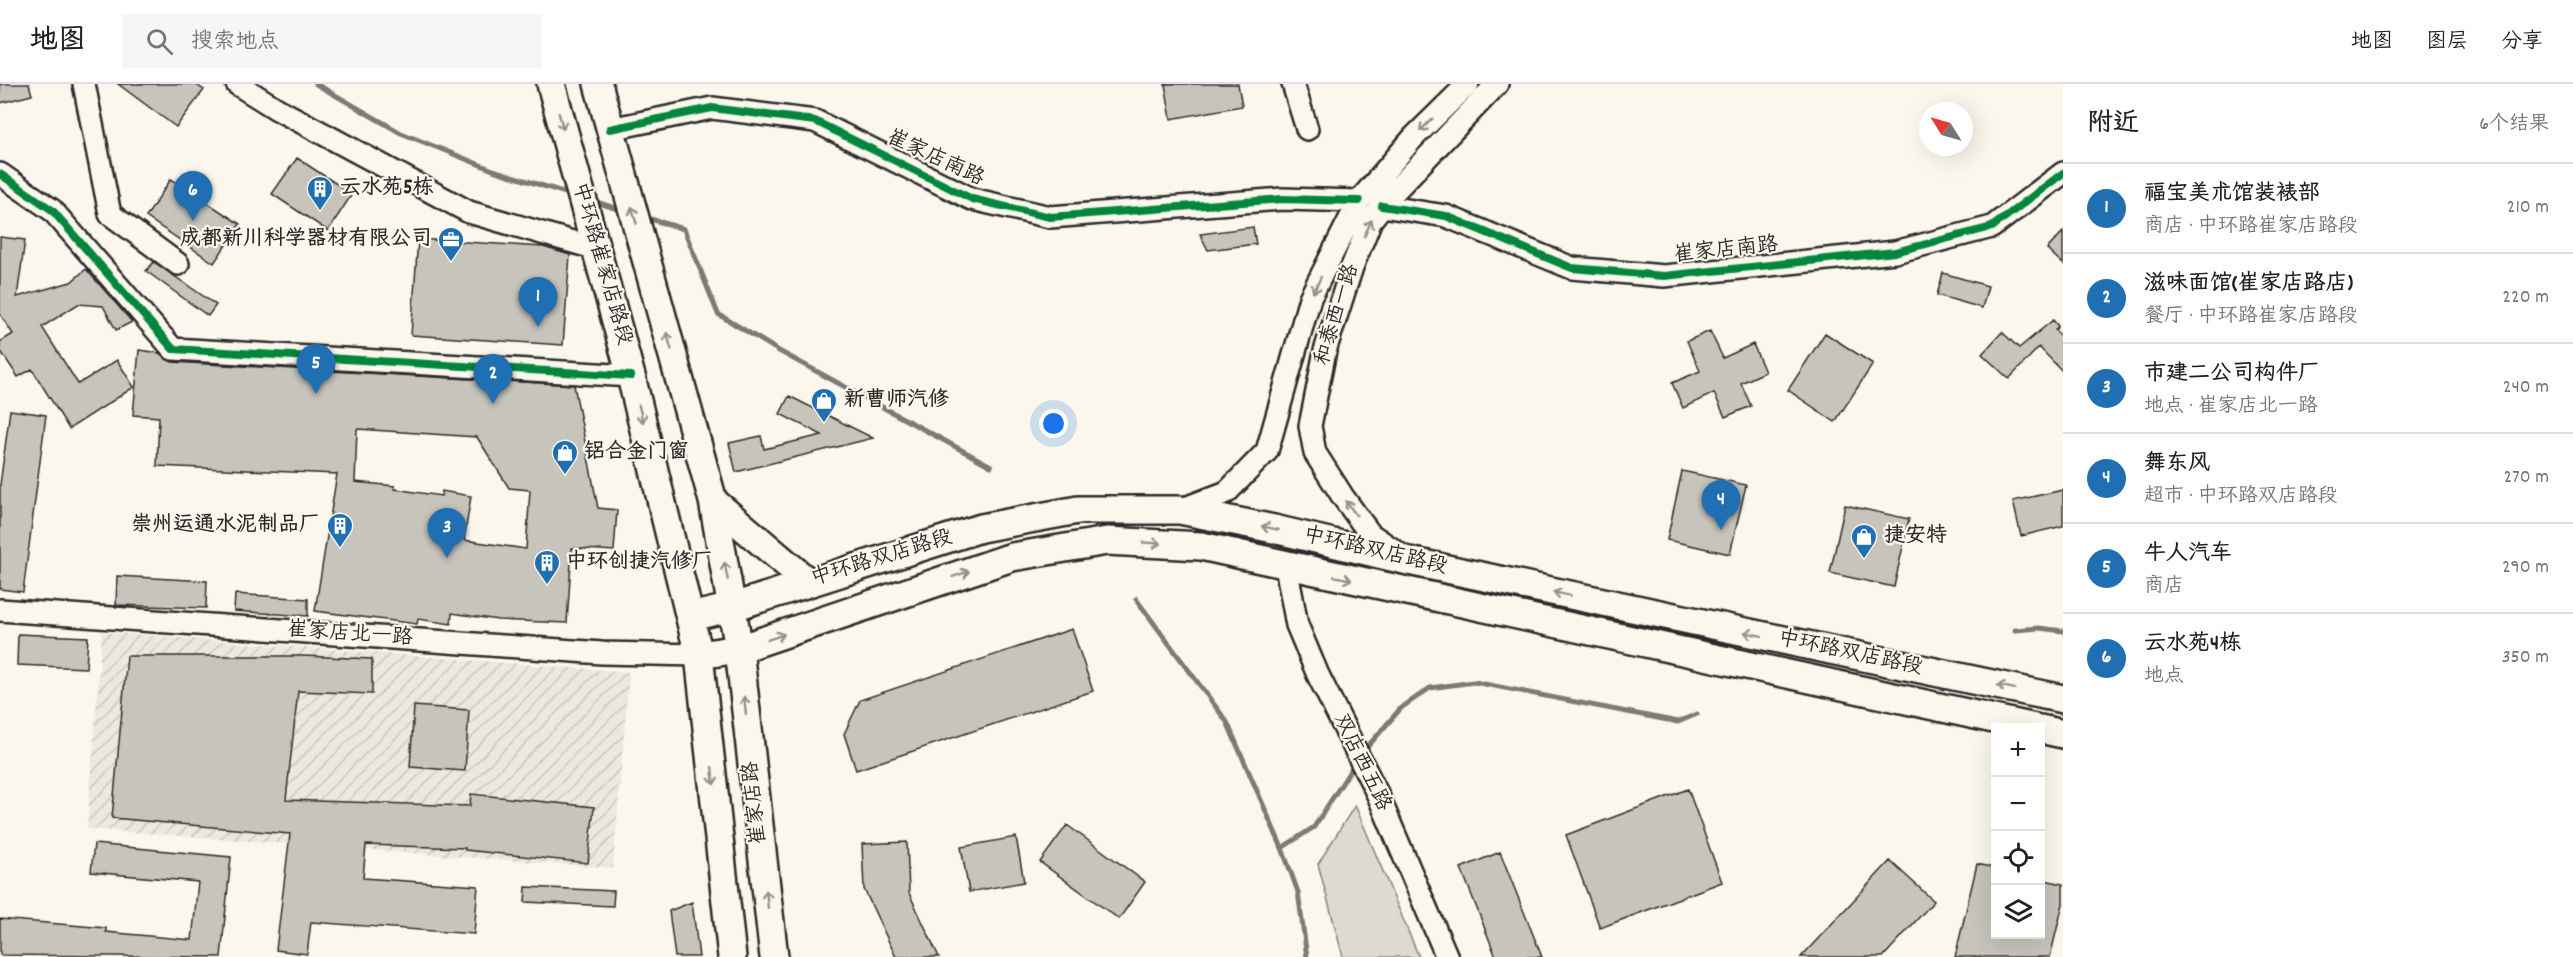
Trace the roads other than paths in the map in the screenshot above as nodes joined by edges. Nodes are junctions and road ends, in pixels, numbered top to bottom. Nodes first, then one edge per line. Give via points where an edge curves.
1 (84, 84) edge
2 (237, 84) edge
3 (550, 84) edge
4 (598, 84) edge
5 (1293, 84) edge
6 (1468, 84) edge
7 (1497, 84) edge
8 (610, 129) junction
9 (1307, 129) dead end
10 (2063, 173) edge
11 (0, 174) edge
12 (1359, 201) junction
13 (1382, 206) junction
14 (595, 243) junction
15 (178, 264) dead end
16 (632, 376) junction
17 (713, 501) junction
18 (1180, 510) junction
19 (1409, 561) junction
20 (1286, 566) junction
21 (808, 582) junction
22 (733, 607) junction
23 (0, 610) edge
24 (690, 617) junction
25 (739, 649) junction
26 (699, 655) junction
27 (2063, 699) edge
28 (2012, 723) edge
29 (2045, 730) edge
30 (2063, 734) edge
31 (732, 957) edge
32 (774, 957) edge
33 (1447, 957) edge

1 - 15 street via 110,214
2 - 14 street via 469,212
3 -> 14 main road, 中环路崔家店路段
4 - 8 main road, 中环路崔家店路段
5 - 9 street
6 -> 12 street, 和泰西一路 via 1414,137
7 - 13 street, 和泰西一路
8 - 12 street, 崔家店南路 via 712,108 815,121 972,199 1050,217 1282,199
17 -> 8 main road, 中环路崔家店路段
10 - 13 street, 崔家店南路 via 1992,226 1895,252 1664,276 1572,268 1446,216
11 - 16 street via 52,210 173,348
12 -> 18 street, 和泰西一路 via 1310,298 1267,451 1227,492
19 -> 13 street, 和泰西一路 via 1370,534 1316,453 1310,426 1325,351 1348,278 1371,220
14 - 16 main road, 中环路崔家店路段
16 -> 24 main road, 中环路崔家店路段
17 - 21 main road
22 -> 17 main road, 中环路崔家店路段
19 -> 18 main road, 中环路双店路段
18 - 21 main road, 中环路双店路段 via 1078,510 992,526
27 -> 19 main road, 中环路双店路段
25 -> 20 main road, 中环路双店路段 via 1012,557 1107,541 1201,546
20 -> 28 main road, 中环路双店路段
20 - 33 street, 双店西五路 via 1297,625 1378,795
21 - 22 main road, 中环路双店路段
22 - 24 main road, 中环路双店路段
22 - 25 main road, 中环路崔家店路段
23 - 26 street, 崔家店北一路 via 602,653
24 - 26 main road, 中环路崔家店路段
25 - 26 main road, 中环路双店路段
32 -> 25 main road, 崔家店路
26 -> 31 main road, 崔家店路
29 - 30 main road

